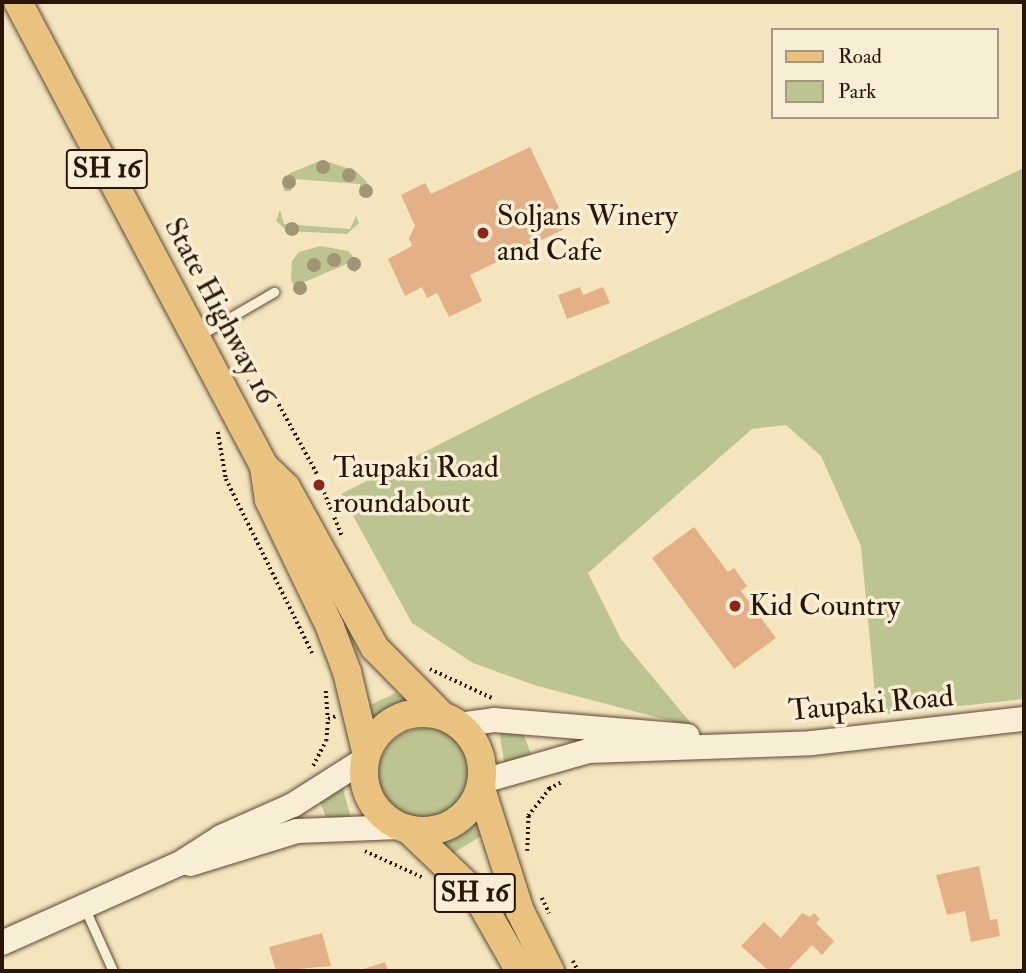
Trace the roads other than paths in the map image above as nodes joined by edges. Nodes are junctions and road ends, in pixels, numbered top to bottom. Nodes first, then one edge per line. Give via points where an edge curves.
1 (18, 2) edge
2 (274, 292) dead end
3 (196, 337) junction
4 (264, 466) junction
5 (1024, 719) edge
6 (450, 720) junction
7 (722, 744) junction
8 (365, 755) junction
9 (482, 785) junction
10 (405, 829) junction
11 (179, 864) junction
12 (84, 907) junction
13 (2, 943) edge
14 (113, 971) edge
15 (520, 971) edge
16 (550, 971) edge

1 - 3 main road, State Highway 16 / SH 16
2 - 3 lane
3 - 4 main road, State Highway 16 / SH 16
4 - 6 main road, State Highway 16 / SH 16 via 286,487 375,648
4 - 8 main road, State Highway 16 / SH 16 via 269,500 338,649
5 - 7 street, Taupaki Road via 812,743
6 - 7 street, Taupaki Road via 691,736
6 - 8 main road via 397,719 375,735
6 - 9 main road, SH 16 via 476,746
7 - 9 street, Taupaki Road via 687,751 588,751
8 - 10 main road, SH 16 via 369,797 381,814
8 - 11 street via 293,806 221,837
9 - 10 main road via 467,812 452,824
9 - 16 main road, SH 16 via 520,911
10 - 11 street via 297,831 200,863
10 - 15 main road, SH 16 via 476,894
11 - 12 street
12 - 13 street
12 - 14 lane

